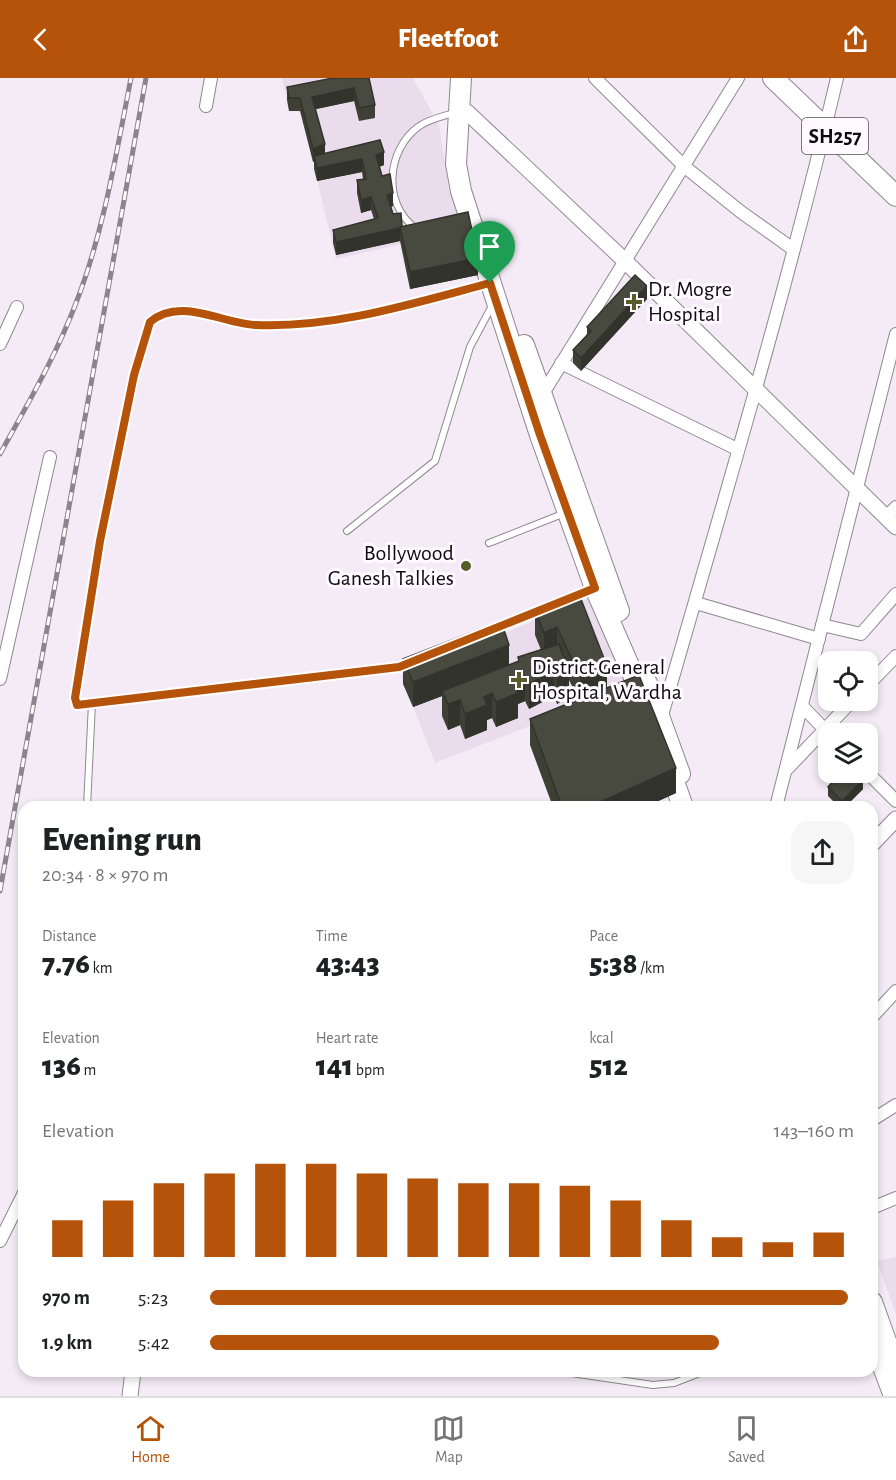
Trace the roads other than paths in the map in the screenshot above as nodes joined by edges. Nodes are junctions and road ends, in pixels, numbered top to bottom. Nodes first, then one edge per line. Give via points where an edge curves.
1 (211, 78) edge
2 (461, 78) edge
3 (469, 78) edge
4 (595, 78) edge
5 (738, 78) edge
6 (773, 78) edge
7 (792, 78) edge
8 (837, 78) edge
9 (206, 106) dead end
10 (462, 112) junction
11 (827, 120) junction
12 (685, 167) junction
13 (896, 180) edge
14 (896, 196) edge
15 (423, 231) edge
16 (793, 249) junction
17 (624, 260) junction
18 (493, 292) junction
19 (17, 307) dead end
20 (896, 334) edge
21 (0, 344) edge
22 (893, 360) edge
23 (561, 363) junction
24 (756, 390) junction
25 (542, 395) junction
26 (737, 449) junction
27 (50, 457) dead end
28 (857, 489) junction
29 (568, 512) junction
30 (893, 517) edge
31 (347, 531) dead end
32 (489, 543) dead end
33 (595, 588) junction
34 (896, 594) edge
35 (562, 601) edge
36 (696, 603) junction
37 (551, 606) edge
38 (822, 625) junction
39 (486, 632) edge
40 (5, 635) edge
41 (819, 639) junction
42 (896, 656) edge
43 (421, 658) edge
44 (878, 675) edge
45 (0, 679) edge
46 (92, 703) junction
47 (802, 706) junction
48 (843, 711) edge
49 (818, 723) edge
50 (833, 723) edge
51 (659, 727) junction
52 (818, 739) edge
53 (785, 770) junction
54 (878, 783) edge
55 (87, 801) edge
56 (681, 801) edge
57 (690, 801) edge
58 (777, 801) edge
59 (896, 801) edge
60 (896, 819) edge
61 (878, 838) edge
62 (896, 991) edge
63 (878, 1010) edge
64 (896, 1105) edge
65 (878, 1116) edge
66 (896, 1198) edge
67 (18, 1205) edge
68 (878, 1206) edge
69 (0, 1241) edge
70 (878, 1319) edge
71 (878, 1353) edge
72 (896, 1369) edge
73 (132, 1377) edge
74 (599, 1377) edge
75 (690, 1377) edge
76 (130, 1396) edge
77 (894, 1396) edge

1 - 9 street
2 - 10 main road
3 - 10 main road
4 - 12 street
5 - 12 street
6 - 11 main road, SH257
7 - 11 main road, SH257
8 - 11 street
10 - 15 lane via 417,128 394,160 392,179 399,209 410,224
10 - 17 street
10 - 18 main road via 456,164 466,226
10 - 25 main road via 470,184
11 - 13 main road, SH257
11 - 14 main road, SH257
11 - 16 street
12 - 16 street
12 - 17 street
16 - 24 street
17 - 23 street
17 - 24 street
18 - 29 main road
18 - 31 lane via 470,347 435,461
18 - 46 lane via 319,323 248,325 185,311 150,322 134,375 100,541 75,698 77,705
19 - 21 street
20 - 22 street
22 - 28 street
23 - 25 street
23 - 26 street
24 - 26 street
24 - 28 street
25 - 51 main road
26 - 36 street
27 - 40 street
28 - 30 street
28 - 38 street
29 - 32 lane
29 - 33 main road
33 - 35 lane
33 - 51 main road
34 - 38 street via 861,634
36 - 41 street
36 - 51 street
37 - 39 lane
38 - 41 street
40 - 45 street
41 - 47 street
42 - 44 street
43 - 46 lane via 399,667
46 - 55 lane
47 - 49 street
47 - 53 street
48 - 50 street
51 - 56 main road
51 - 57 main road
52 - 53 street
53 - 58 street
54 - 59 street
60 - 61 street
62 - 63 street
64 - 65 street
66 - 68 street
67 - 69 street
70 - 72 main road
71 - 77 main road
73 - 76 street
74 - 75 lane via 653,1385

